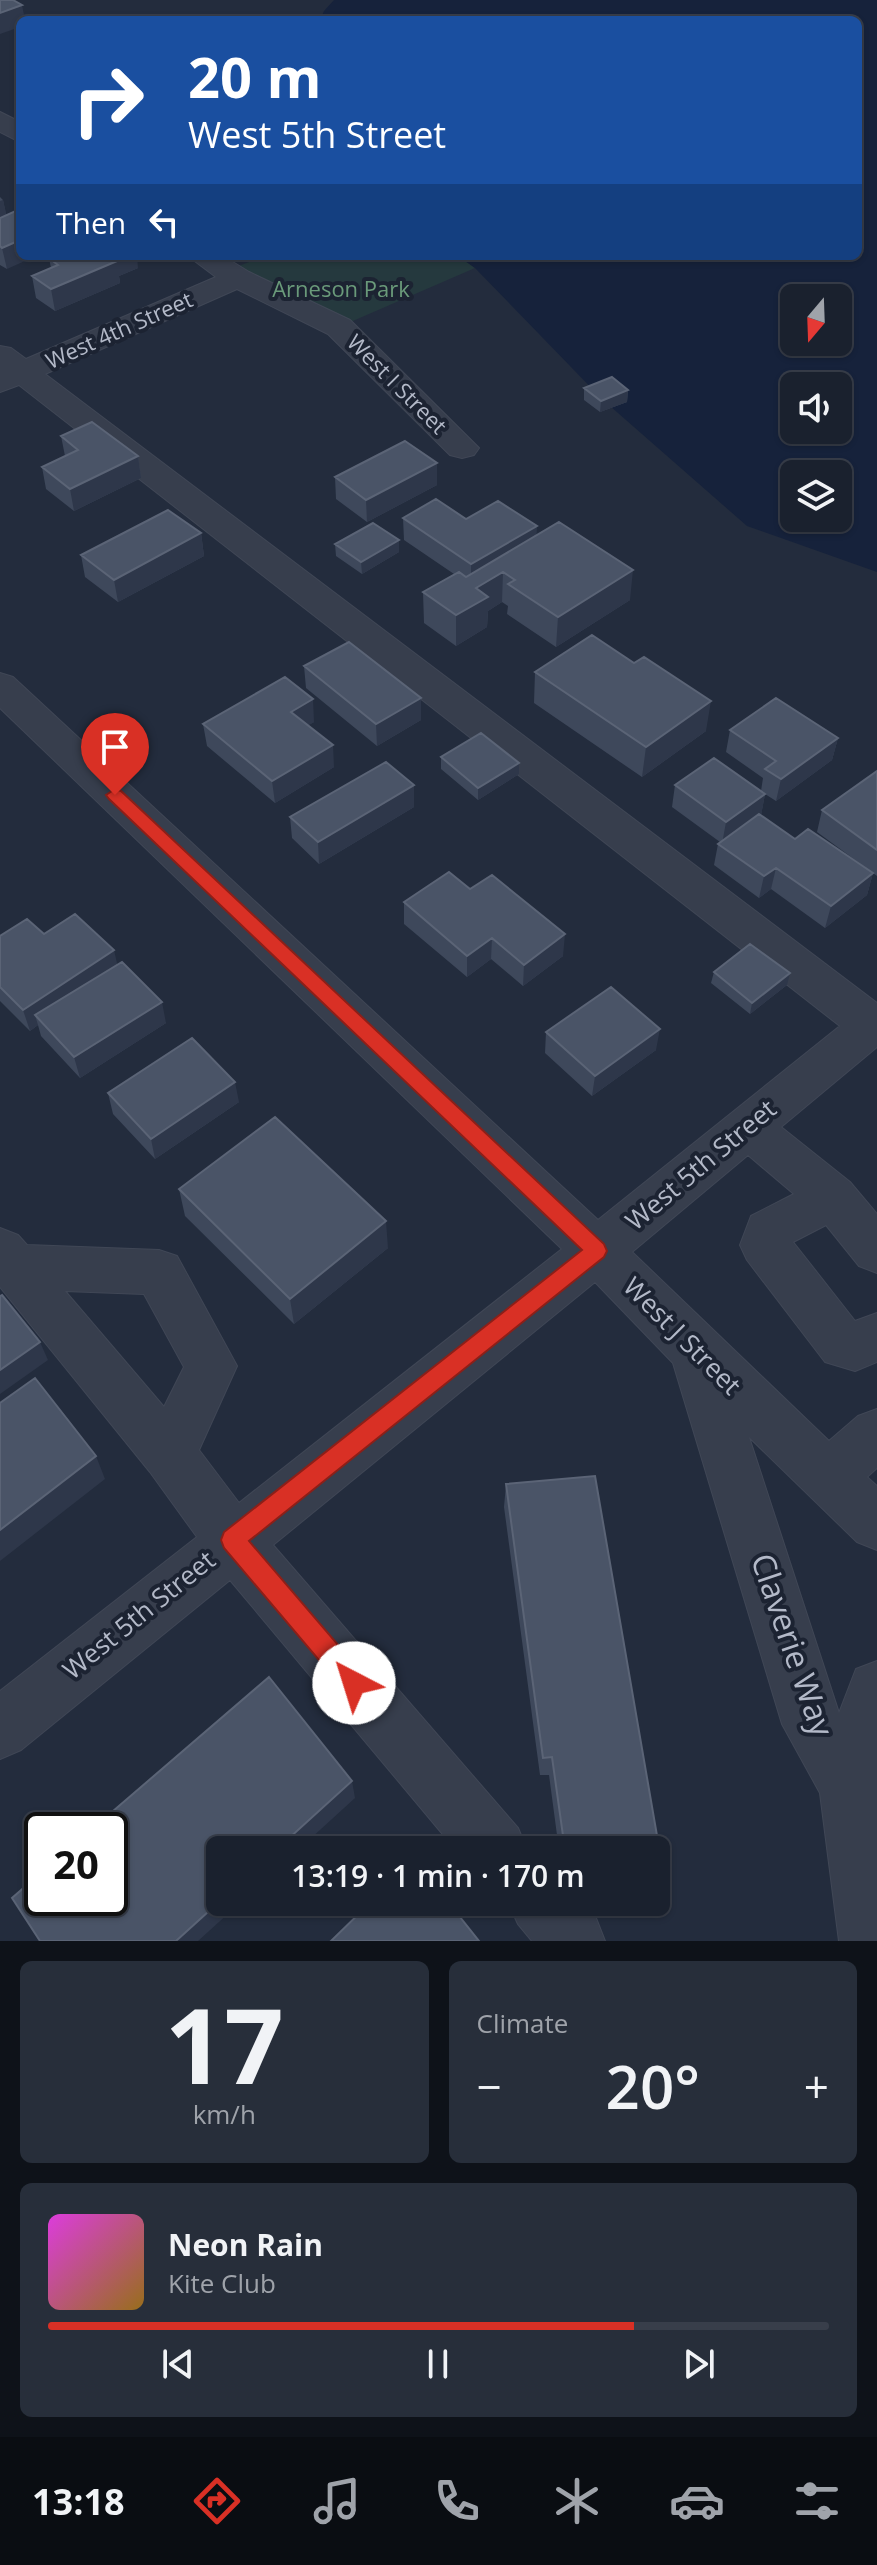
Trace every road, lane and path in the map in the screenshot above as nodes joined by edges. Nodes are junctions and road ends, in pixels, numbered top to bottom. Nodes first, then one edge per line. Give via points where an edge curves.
1 (209, 260) edge
2 (238, 278) junction
3 (7, 370) edge
4 (462, 448) dead end
5 (0, 686) edge
6 (874, 1023) edge
7 (746, 1126) junction
8 (833, 1197) junction
9 (597, 1251) junction
10 (877, 1251) edge
11 (6, 1258) edge
12 (877, 1336) edge
13 (695, 1350) junction
14 (877, 1434) edge
15 (169, 1454) junction
16 (828, 1476) junction
17 (877, 1523) edge
18 (233, 1540) junction
19 (877, 1690) edge
20 (0, 1729) edge
21 (849, 1785) junction
22 (484, 1836) edge
23 (552, 1916) edge
24 (573, 1941) edge
25 (871, 1941) edge

1 - 2 street, West I Street
2 - 3 street, West 4th Street
2 - 4 street, West I Street via 339,327
3 - 6 street
5 - 9 street, West J Street
6 - 7 street, West 5th Street
7 - 8 street
7 - 9 street, West 5th Street
8 - 10 street
8 - 12 street via 768,1231 765,1245 843,1345 855,1347
9 - 13 street, West J Street
9 - 18 street, West 5th Street
11 - 15 street
11 - 15 street via 159,1272 211,1366
13 - 16 street, West J Street
13 - 21 street, Claverie Way via 812,1724
14 - 16 street
15 - 18 street
16 - 17 street, West J Street
18 - 20 street, West 5th Street
18 - 22 street
19 - 21 street
21 - 25 street, Claverie Way
23 - 24 street

